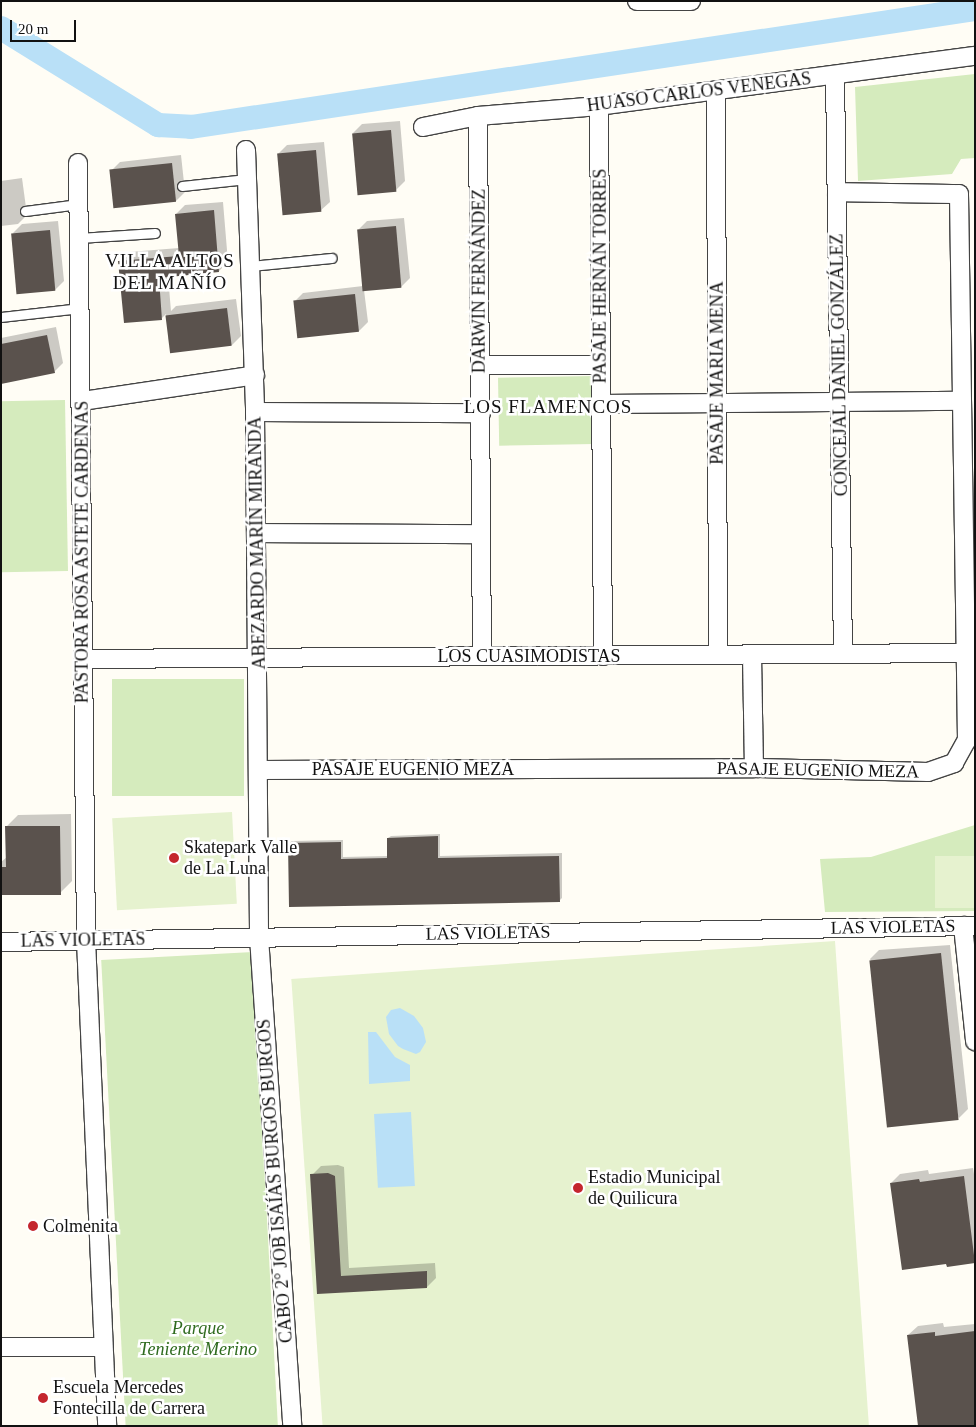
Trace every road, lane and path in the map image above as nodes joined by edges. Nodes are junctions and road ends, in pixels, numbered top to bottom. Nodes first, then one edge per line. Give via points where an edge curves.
1 (637, 1) edge
2 (691, 1) edge
3 (975, 56) edge
4 (835, 75) junction
5 (716, 91) junction
6 (599, 106) junction
7 (478, 116) junction
8 (423, 126) dead end
9 (246, 150) dead end
10 (78, 164) dead end
11 (247, 179) junction
12 (182, 186) dead end
13 (837, 192) junction
14 (79, 204) junction
15 (25, 211) dead end
16 (156, 233) dead end
17 (79, 238) junction
18 (332, 258) dead end
19 (250, 266) junction
20 (80, 308) junction
21 (1, 317) edge
22 (968, 351) edge
23 (480, 365) junction
24 (601, 365) junction
25 (254, 375) junction
26 (962, 401) junction
27 (82, 402) junction
28 (840, 402) junction
29 (717, 403) junction
30 (601, 404) junction
31 (255, 412) junction
32 (480, 413) junction
33 (257, 533) junction
34 (481, 534) junction
35 (969, 653) edge
36 (843, 654) junction
37 (718, 655) junction
38 (752, 655) junction
39 (482, 656) junction
40 (603, 656) junction
41 (258, 658) junction
42 (83, 659) junction
43 (754, 768) junction
44 (258, 770) junction
45 (969, 926) edge
46 (259, 937) junction
47 (86, 940) junction
48 (1, 942) edge
49 (975, 1041) edge
50 (1, 1347) edge
51 (103, 1347) junction
52 (108, 1426) edge
53 (292, 1426) edge

1 - 2 street
3 - 4 street, HUASO CARLOS VENEGAS
4 - 5 street, HUASO CARLOS VENEGAS
4 - 13 street, CONCEJAL DANIEL GONZÁLEZ
5 - 6 street, HUASO CARLOS VENEGAS
5 - 29 street, PASAJE MARIA MENA
6 - 7 street, HUASO CARLOS VENEGAS
6 - 24 street, PASAJE HERNÁN TORRES
7 - 8 street, HUASO CARLOS VENEGAS
7 - 23 street, DARWIN FERNÁNDEZ
9 - 11 street, ABEZARDO MARÍN MIRANDA
10 - 14 street, PASTORA ROSA ASTETE CARDENAS
11 - 12 lane
11 - 19 street, ABEZARDO MARÍN MIRANDA
13 - 22 street, PASAJE EUGENIO MEZA via 959,194
13 - 28 street, CONCEJAL DANIEL GONZÁLEZ
14 - 15 lane
14 - 17 street, PASTORA ROSA ASTETE CARDENAS
16 - 17 lane
17 - 20 street, PASTORA ROSA ASTETE CARDENAS
18 - 19 lane
19 - 25 street, ABEZARDO MARÍN MIRANDA
20 - 21 lane
20 - 27 street, PASTORA ROSA ASTETE CARDENAS
22 - 26 street, PASAJE EUGENIO MEZA
23 - 24 street
23 - 32 street, DARWIN FERNÁNDEZ
24 - 30 street, PASAJE HERNÁN TORRES
25 - 27 street
25 - 31 street, ABEZARDO MARÍN MIRANDA
26 - 28 street
26 - 35 street, PASAJE EUGENIO MEZA
27 - 42 street, PASTORA ROSA ASTETE CARDENAS
28 - 29 street
28 - 36 street, CONCEJAL DANIEL GONZÁLEZ
29 - 30 street
29 - 37 street, PASAJE MARIA MENA
30 - 40 street, PASAJE HERNÁN TORRES
31 - 32 street
31 - 33 street, ABEZARDO MARÍN MIRANDA
32 - 34 street, DARWIN FERNÁNDEZ
33 - 34 street
33 - 41 street, ABEZARDO MARÍN MIRANDA
34 - 39 street, DARWIN FERNÁNDEZ
35 - 36 street, LOS CUASIMODISTAS
35 - 43 street, PASAJE EUGENIO MEZA via 967,740 954,763 928,772
36 - 38 street, LOS CUASIMODISTAS
37 - 38 street, LOS CUASIMODISTAS
37 - 40 street, LOS CUASIMODISTAS
38 - 43 street
39 - 40 street, LOS CUASIMODISTAS
39 - 41 street, LOS CUASIMODISTAS
41 - 42 street, LOS CUASIMODISTAS
41 - 44 street, ABEZARDO MARÍN MIRANDA
42 - 47 street, PASTORA ROSA ASTETE CARDENAS
43 - 44 street, PASAJE EUGENIO MEZA
44 - 46 street, ABEZARDO MARÍN MIRANDA
45 - 46 street, LAS VIOLETAS
45 - 49 street
46 - 47 street, LAS VIOLETAS
46 - 53 street, CABO 2° JOB ISAÍAS BURGOS BURGOS
47 - 48 street, LAS VIOLETAS
47 - 51 street, PASTORA ROSA ASTETE CARDENAS
50 - 51 street
51 - 52 street, PASTORA ROSA ASTETE CARDENAS

